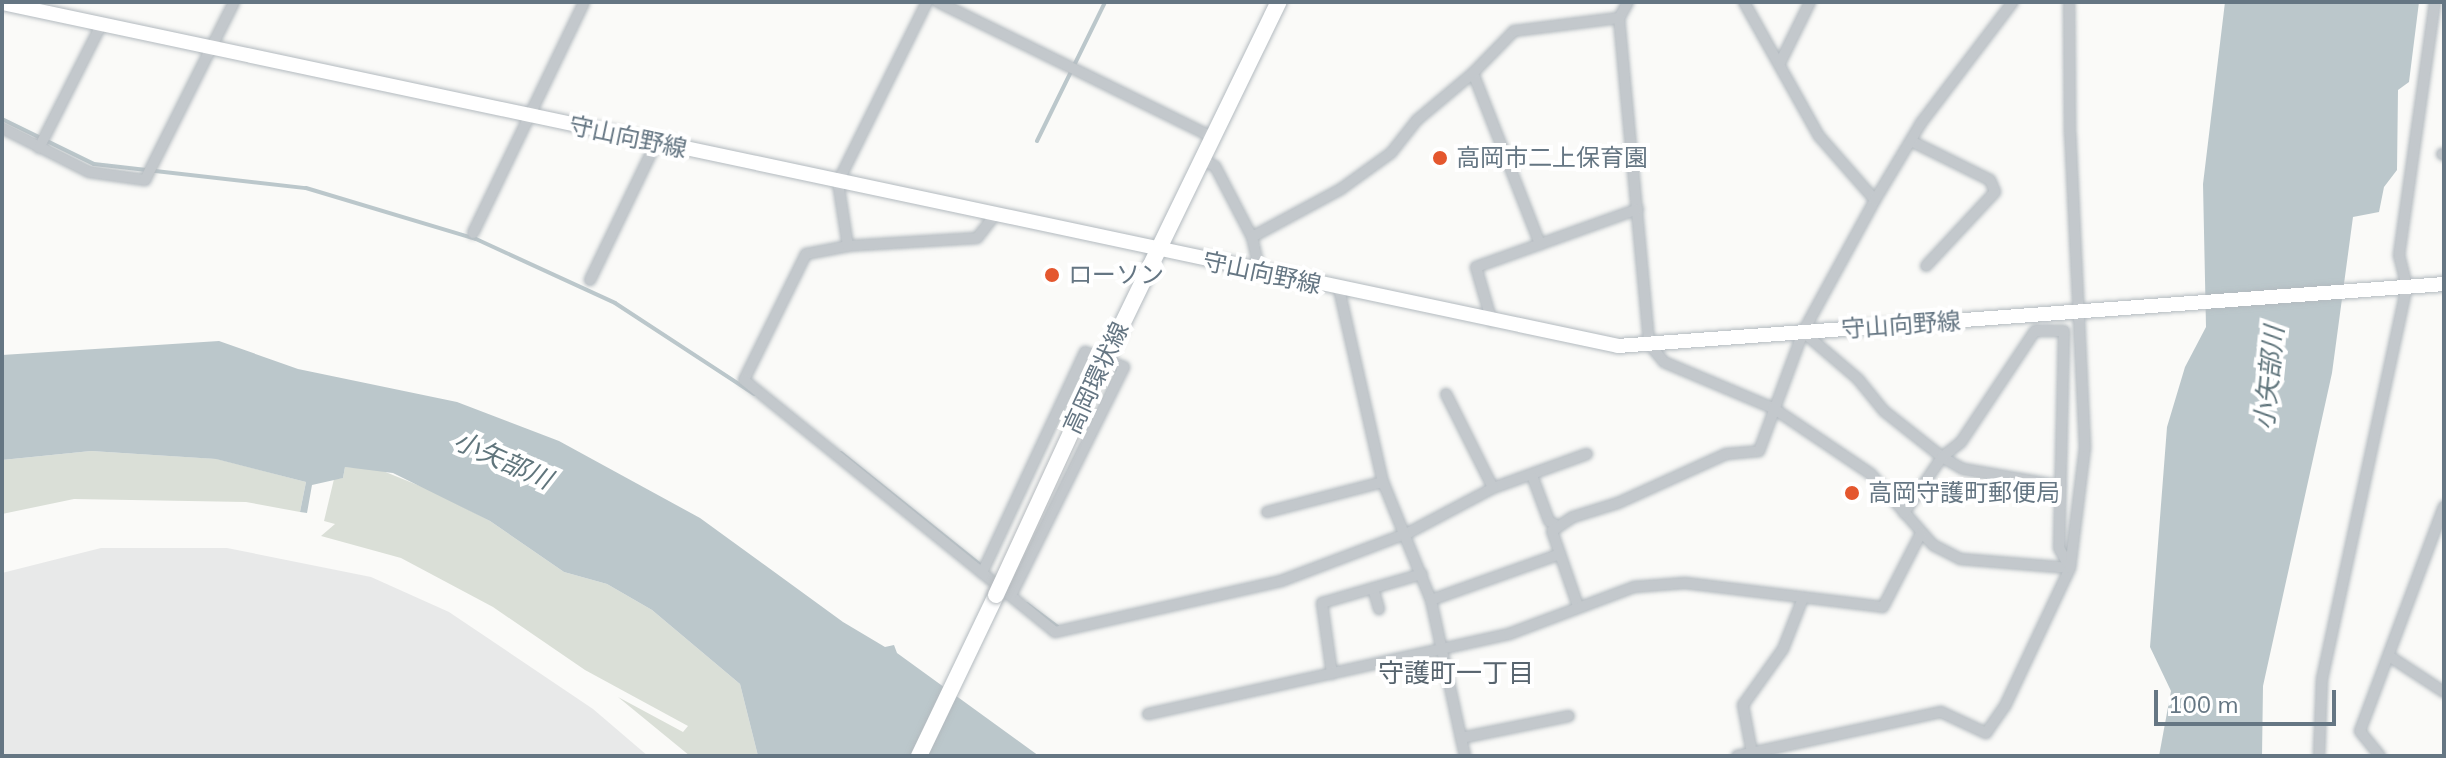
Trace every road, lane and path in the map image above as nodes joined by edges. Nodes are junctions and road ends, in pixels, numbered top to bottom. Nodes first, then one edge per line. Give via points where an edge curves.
1 (234, 2) edge
2 (584, 2) edge
3 (927, 2) edge
4 (938, 2) edge
5 (1279, 2) edge
6 (1628, 2) edge
7 (1744, 2) edge
8 (1810, 2) edge
9 (2013, 2) edge
10 (2069, 2) edge
11 (2435, 2) edge
12 (2, 3) edge
13 (1619, 18) junction
14 (101, 25) junction
15 (212, 48) junction
16 (1780, 63) junction
17 (1473, 73) junction
18 (528, 116) junction
19 (2, 128) edge
20 (1212, 137) junction
21 (1911, 141) junction
22 (656, 143) junction
23 (39, 148) junction
24 (1201, 160) junction
25 (838, 182) junction
26 (1875, 200) junction
27 (1638, 209) junction
28 (995, 215) junction
29 (473, 233) dead end
30 (1252, 237) junction
31 (1540, 244) junction
32 (848, 246) junction
33 (1157, 250) junction
34 (1926, 266) dead end
35 (1260, 274) junction
36 (590, 280) dead end
37 (2444, 284) edge
38 (2401, 288) junction
39 (1339, 289) junction
40 (2086, 312) junction
41 (1492, 322) junction
42 (1803, 332) junction
43 (1649, 344) junction
44 (1105, 358) junction
45 (1446, 394) dead end
46 (1773, 408) junction
47 (1587, 454) dead end
48 (1942, 457) junction
49 (1533, 478) junction
50 (1383, 482) junction
51 (2061, 486) junction
52 (1493, 488) junction
53 (2444, 506) edge
54 (1267, 512) dead end
55 (1904, 513) junction
56 (1556, 525) junction
57 (1408, 533) junction
58 (1921, 533) junction
59 (2440, 541) edge
60 (1560, 554) junction
61 (2070, 568) junction
62 (982, 573) junction
63 (1422, 574) junction
64 (1373, 588) junction
65 (1003, 595) junction
66 (1803, 598) junction
67 (1431, 600) junction
68 (1578, 606) junction
69 (1379, 609) dead end
70 (1443, 649) junction
71 (2389, 656) junction
72 (1332, 674) junction
73 (2444, 692) edge
74 (1148, 714) dead end
75 (1569, 716) dead end
76 (1461, 738) junction
77 (1752, 753) junction
78 (919, 756) edge
79 (1465, 756) edge
80 (1737, 756) edge
81 (2319, 756) edge
82 (2380, 756) edge

1 - 15 street
2 - 18 street
3 - 25 street
4 - 20 street
5 - 20 main road, 高岡環状線
6 - 13 street
7 - 16 street
8 - 16 street
9 - 21 street
10 - 40 street via 2070,134
11 - 38 street via 2399,255
12 - 14 main road, 守山向野線
13 - 17 street via 1514,31
13 - 27 street
14 - 15 main road, 守山向野線
14 - 23 street
15 - 18 main road, 守山向野線
15 - 23 street via 145,180 89,172
16 - 26 street via 1819,136
17 - 30 street via 1417,120 1391,153 1341,189
17 - 31 street
18 - 22 main road, 守山向野線
18 - 29 street
19 - 23 street
20 - 24 main road, 高岡環状線
21 - 26 street
21 - 34 street via 1990,180 1995,192
22 - 25 main road, 守山向野線
22 - 36 street
24 - 30 street via 1215,166
24 - 33 main road, 高岡環状線
25 - 28 main road, 守山向野線
25 - 32 street
26 - 42 street
27 - 31 street
27 - 43 street
28 - 32 street via 977,238
28 - 33 main road, 守山向野線
30 - 35 street
31 - 41 street via 1476,267
32 - 62 street via 806,254 744,380
33 - 35 main road, 守山向野線
33 - 44 main road, 高岡環状線
35 - 39 main road, 守山向野線
37 - 38 main road, 守山向野線
38 - 40 main road, 守山向野線
38 - 81 street via 2322,679
39 - 41 main road, 守山向野線
39 - 50 street
40 - 42 main road, 守山向野線
40 - 61 street via 2085,447
41 - 43 main road, 守山向野線 via 1584,341
42 - 43 main road, 守山向野線
42 - 46 street
42 - 48 street via 1858,379 1884,411
43 - 46 street via 1664,362
44 - 62 street via 1090,351 1080,359
44 - 65 main road, 高岡環状線, bridge
44 - 65 street via 1124,367 1122,374
45 - 52 street
46 - 55 street via 1871,474
46 - 56 street via 1759,451 1726,454
47 - 49 street
48 - 51 street via 1963,469
48 - 51 street via 1961,442 2035,331 2064,331
48 - 55 street
49 - 52 street
49 - 56 street via 1549,521
50 - 54 street
50 - 57 street via 1399,529
51 - 61 street via 2059,548
52 - 57 street
53 - 59 street
55 - 58 street
56 - 60 street via 1552,531
57 - 63 street
57 - 65 street via 1281,581 1055,632
58 - 61 street via 1960,559
58 - 66 street via 1883,607
59 - 71 street
60 - 67 street
60 - 68 street
61 - 77 street via 2005,706 1986,733 1941,712
62 - 65 street
63 - 64 street
63 - 67 street
64 - 69 street
64 - 72 street via 1322,603
65 - 78 main road, 高岡環状線
66 - 68 street via 1685,583 1634,587
66 - 77 street via 1783,649 1743,705
67 - 70 street
68 - 70 street via 1509,634
70 - 72 street
70 - 76 street
71 - 73 street
71 - 82 street via 2360,731
72 - 74 street
75 - 76 street
76 - 79 street
77 - 80 street

